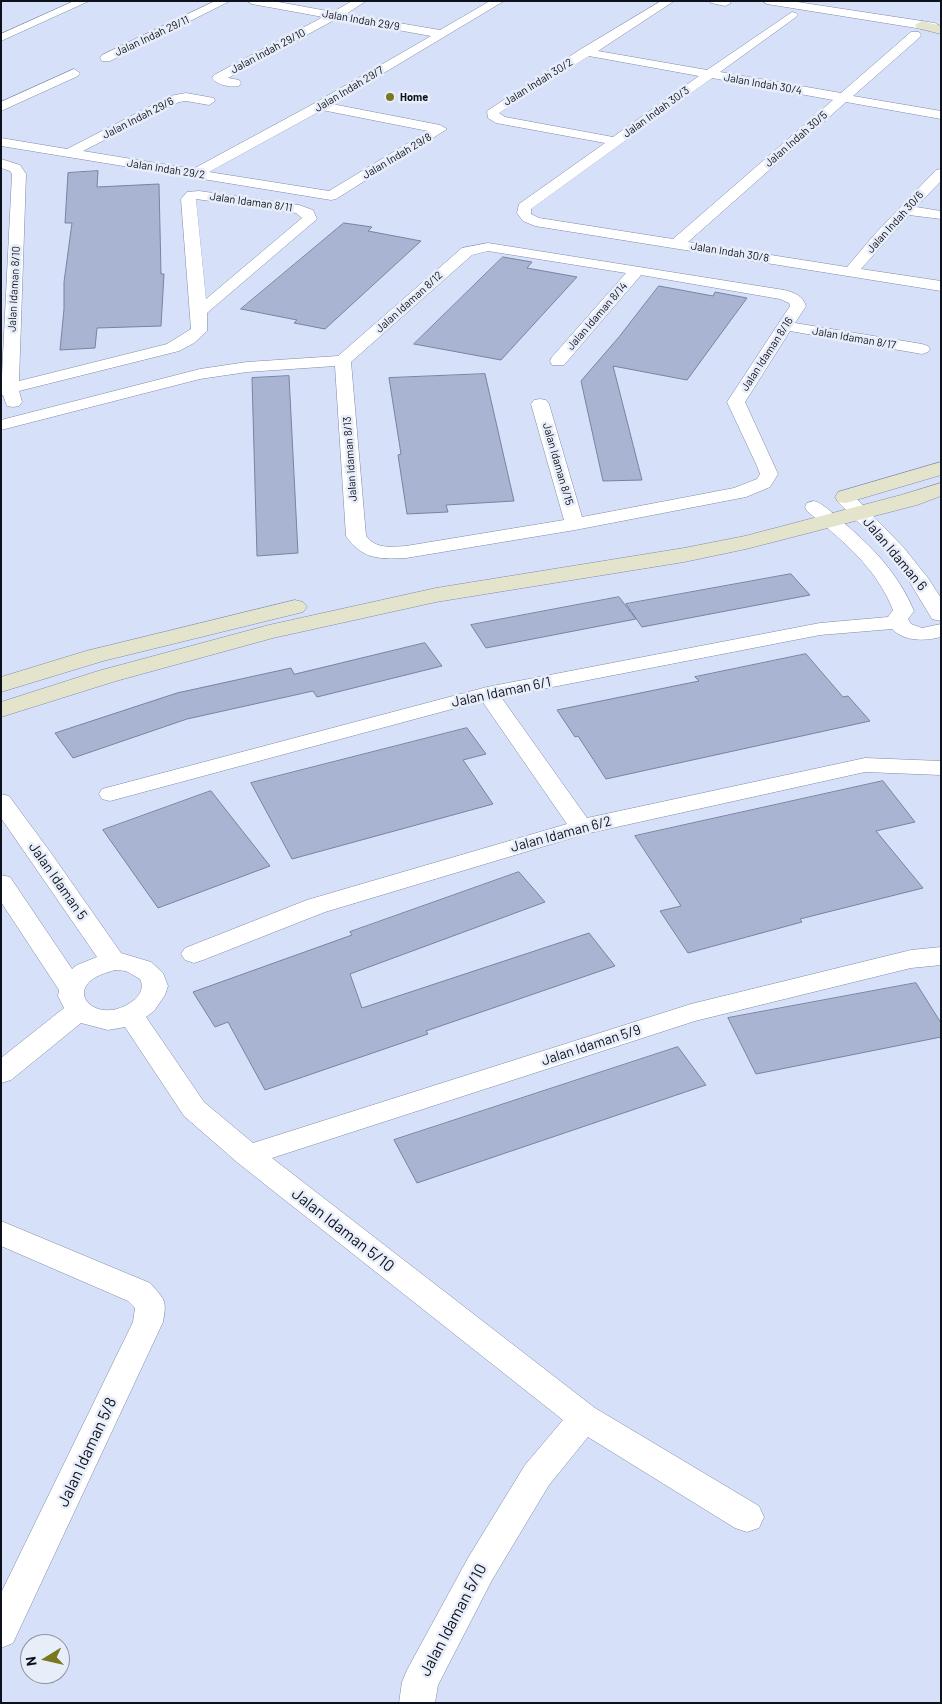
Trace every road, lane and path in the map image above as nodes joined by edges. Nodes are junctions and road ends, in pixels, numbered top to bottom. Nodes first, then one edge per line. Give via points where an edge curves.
1 (84, 1) edge
2 (225, 1) edge
3 (252, 1) edge
4 (362, 1) edge
5 (499, 1) edge
6 (669, 1) edge
7 (767, 1) edge
8 (797, 12) junction
9 (334, 16) junction
10 (941, 28) edge
11 (918, 30) junction
12 (442, 34) junction
13 (1, 38) edge
14 (585, 52) junction
15 (106, 58) dead end
16 (74, 73) dead end
17 (708, 74) junction
18 (235, 83) dead end
19 (844, 98) junction
20 (209, 101) dead end
21 (320, 106) junction
22 (1, 107) edge
23 (941, 115) edge
24 (1, 142) edge
25 (615, 142) junction
26 (69, 153) junction
27 (4, 164) edge
28 (197, 173) junction
29 (941, 173) edge
30 (330, 196) joint
31 (906, 210) junction
32 (523, 212) joint
33 (941, 215) edge
34 (676, 244) junction
35 (637, 270) junction
36 (851, 271) junction
37 (941, 286) edge
38 (199, 312) junction
39 (786, 326) junction
40 (922, 349) dead end
41 (343, 360) junction
42 (558, 361) dead end
43 (5, 389) edge
44 (540, 404) dead end
45 (10, 423) edge
46 (941, 468) edge
47 (941, 489) edge
48 (852, 505) junction
49 (821, 514) junction
50 (575, 524) junction
51 (901, 617) junction
52 (940, 621) edge
53 (1, 685) edge
54 (487, 693) junction
55 (1, 710) edge
56 (941, 768) edge
57 (110, 794) dead end
58 (1, 801) edge
59 (581, 827) junction
60 (1, 883) edge
61 (194, 954) dead end
62 (941, 956) edge
63 (113, 961) junction
64 (75, 999) junction
65 (131, 1015) junction
66 (1, 1073) edge
67 (248, 1155) junction
68 (1, 1233) edge
69 (584, 1418) junction
70 (747, 1517) dead end
71 (1, 1632) edge
72 (417, 1703) edge

1 - 13 street
2 - 15 street, Jalan Indah 29/11
3 - 9 street, Jalan Indah 29/9
4 - 9 street, Jalan Indah 29/10
5 - 12 street, Jalan Indah 29/7
6 - 14 street, Jalan Indah 30/2
7 - 8 street
8 - 11 street
8 - 17 street, Jalan Indah 30/3
9 - 12 street, Jalan Indah 29/9
9 - 18 street, Jalan Indah 29/10 via 218,78
10 - 11 main road
11 - 19 street, Jalan Indah 30/5
12 - 21 street, Jalan Indah 29/7
14 - 17 street, Jalan Indah 30/4
14 - 25 street, Jalan Indah 30/2 via 493,111 493,115 501,120
16 - 22 street
17 - 19 street, Jalan Indah 30/4
17 - 25 street, Jalan Indah 30/3
19 - 23 street, Jalan Indah 30/4
19 - 34 street, Jalan Indah 30/5
20 - 26 street, Jalan Indah 29/6 via 186,97 175,99
21 - 28 street, Jalan Indah 29/7
21 - 30 street, Jalan Indah 29/8 via 440,129
24 - 26 street, Jalan Indah 29/2
25 - 32 street, Jalan Indah 30/3 via 524,207
26 - 28 street, Jalan Indah 29/2
27 - 43 street, Jalan Idaman 8/10 via 15,168 19,174
28 - 30 street, Jalan Indah 29/2
29 - 31 street, Jalan Indah 30/6
31 - 33 street
31 - 36 street, Jalan Indah 30/6
32 - 34 street, Jalan Indah 30/8 via 525,217 535,222
34 - 36 street, Jalan Indah 30/8
35 - 39 street, Jalan Idaman 8/16 via 796,300 798,306
35 - 41 street, Jalan Idaman 8/12 via 488,247 467,251
35 - 42 street, Jalan Idaman 8/14
36 - 37 street, Jalan Indah 30/8
38 - 38 street, Jalan Idaman 8/11 via 188,199 192,195 308,213 310,219
38 - 43 street, Jalan Idaman 8/11 via 199,331 173,348
39 - 40 street, Jalan Idaman 8/17
39 - 50 street, Jalan Idaman 8/16 via 736,402 769,474 764,483 739,493
41 - 45 street via 200,374
41 - 50 street, Jalan Idaman 8/13 via 356,536 361,545 370,551 406,552
43 - 45 street, Jalan Idaman 8/10
44 - 50 street, Jalan Idaman 8/15
46 - 48 main road
47 - 48 main road via 909,500
48 - 49 main road
48 - 52 street, Jalan Idaman 6 via 914,572 932,598
49 - 51 street, Jalan Idaman 6 via 887,576 899,594
49 - 53 main road via 426,578 258,615 95,656
49 - 55 main road via 746,542 436,595 270,632 107,676
51 - 52 street via 906,630 920,634 935,633
51 - 54 street, Jalan Idaman 6/1 via 820,629
54 - 57 street, Jalan Idaman 6/1
54 - 59 street
56 - 59 street, Jalan Idaman 6/2 via 866,765
58 - 63 street, Jalan Idaman 5
59 - 61 street, Jalan Idaman 6/2 via 316,906
60 - 64 street
62 - 67 street, Jalan Idaman 5/9 via 911,959 690,1013
63 - 64 street via 98,964 77,978
63 - 65 street via 138,965 154,980 150,1000
64 - 65 street via 88,1017 102,1020
64 - 66 street
65 - 67 street, Jalan Idaman 5/10 via 194,1109
67 - 69 street, Jalan Idaman 5/10
68 - 71 street, Jalan Idaman 5/8 via 139,1292 151,1305 148,1322
69 - 70 street, Jalan Idaman 5/10
69 - 72 street, Jalan Idaman 5/10 via 537,1475 480,1569 420,1682

